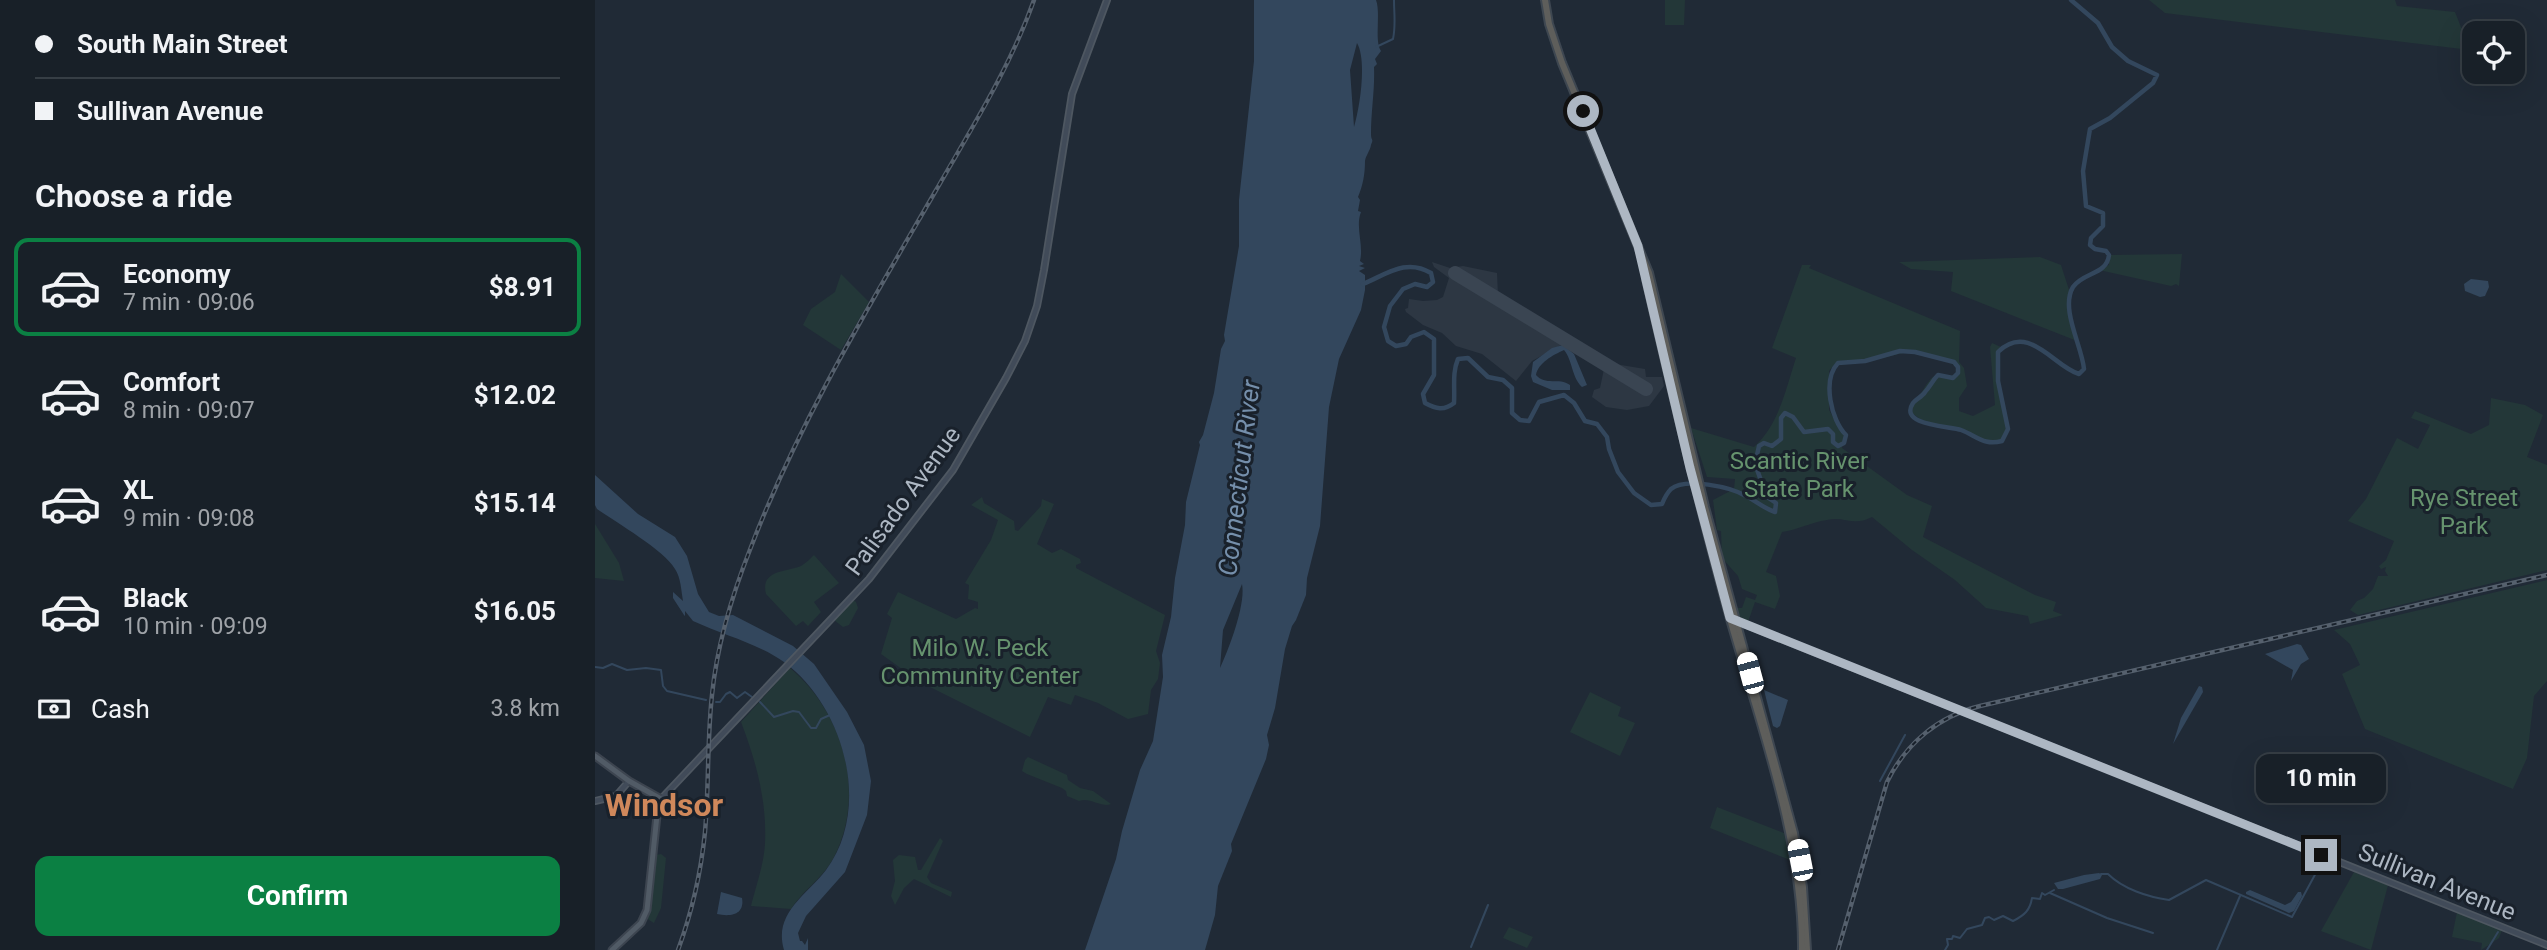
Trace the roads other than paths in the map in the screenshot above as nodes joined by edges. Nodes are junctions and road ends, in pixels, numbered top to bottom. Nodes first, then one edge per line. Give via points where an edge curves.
1 (1107, 0) edge
2 (1545, 0) edge
3 (1733, 619) junction
4 (595, 756) edge
5 (629, 781) junction
6 (661, 799) junction
7 (595, 801) edge
8 (2547, 944) edge
9 (1805, 947) edge
10 (610, 950) edge

1 - 6 main road, Palisado Avenue via 1072,94 1042,283 1024,343 965,451 869,579
2 - 3 highway via 1555,44 1638,246
3 - 8 main road, Sullivan Avenue
3 - 9 highway via 1794,855
4 - 5 main road
5 - 6 main road
5 - 7 main road via 617,795
6 - 10 main road via 645,910

